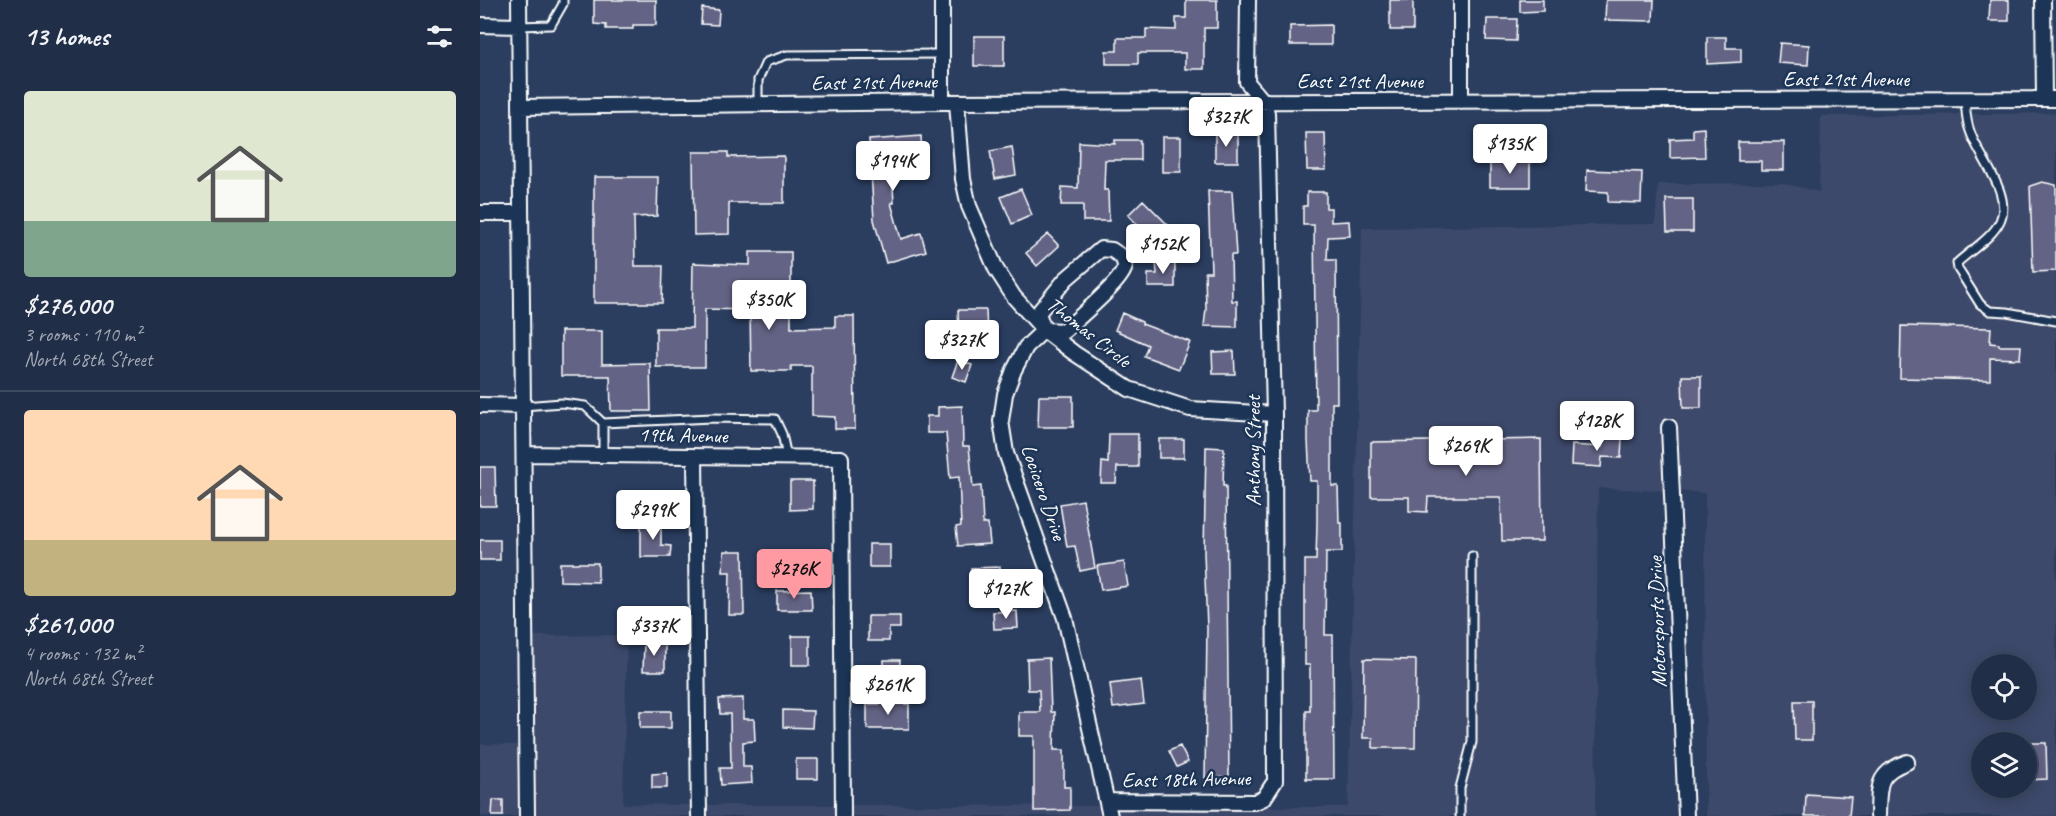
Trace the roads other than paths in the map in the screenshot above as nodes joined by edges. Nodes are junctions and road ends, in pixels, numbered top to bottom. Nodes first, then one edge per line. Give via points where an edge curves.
1 (519, 0) edge
2 (563, 0) edge
3 (942, 0) edge
4 (1248, 0) edge
5 (1461, 0) edge
6 (2043, 0) edge
7 (480, 25) edge
8 (519, 26) junction
9 (942, 54) junction
10 (1965, 99) junction
11 (2050, 99) edge
12 (1461, 101) junction
13 (942, 102) junction
14 (1264, 102) junction
15 (957, 103) junction
16 (758, 104) junction
17 (520, 107) junction
18 (480, 213) edge
19 (521, 213) junction
20 (2056, 321) edge
21 (1044, 330) junction
22 (480, 405) edge
23 (523, 406) junction
24 (1274, 414) junction
25 (603, 423) junction
26 (1669, 427) dead end
27 (524, 454) junction
28 (603, 455) junction
29 (695, 457) junction
30 (787, 457) junction
31 (1472, 556) dead end
32 (1907, 762) dead end
33 (1264, 798) joint
34 (1108, 801) junction
35 (527, 816) edge
36 (699, 816) edge
37 (843, 816) edge
38 (1110, 816) edge
39 (1460, 816) edge
40 (1686, 816) edge
41 (1878, 816) edge

1 - 8 street
2 - 8 lane via 551,25
3 - 9 street
4 - 14 street via 1247,82
5 - 12 street
6 - 11 street
7 - 8 street
8 - 17 street
9 - 13 street
9 - 16 lane via 787,55 766,62 758,80
10 - 11 street, East 21st Avenue
10 - 12 street, East 21st Avenue
10 - 20 lane via 1970,133 2004,206 1991,234 1957,263 1958,269 1980,304 1990,311
12 - 14 street, East 21st Avenue
13 - 15 street, East 21st Avenue
13 - 16 street, East 21st Avenue
14 - 15 street, East 21st Avenue
14 - 24 street, Anthony Street
15 - 21 street, Thomas Circle via 969,206 996,269 1014,297
16 - 17 street, East 21st Avenue
17 - 19 street
18 - 19 street
19 - 23 street
21 - 21 street via 1064,331 1097,301 1121,276 1125,267 1122,257 1108,249 1094,252 1038,313
21 - 24 street, Thomas Circle via 1129,389 1190,409
21 - 34 street, Locicero Drive via 1026,347 1014,370 1001,421 1006,453 1065,618
22 - 23 street
23 - 25 lane via 585,406
23 - 27 street
24 - 33 street, Anthony Street via 1275,781
25 - 28 lane
25 - 30 lane via 775,419
26 - 40 street, Motorsports Drive
27 - 28 street, 19th Avenue
27 - 35 street
28 - 29 street, 19th Avenue
29 - 30 street, 19th Avenue
29 - 36 street
30 - 37 street, 19th Avenue via 841,458
31 - 39 lane via 1472,742 1460,788
32 - 41 street via 1890,768 1881,782
33 - 34 street, East 18th Avenue via 1254,802
34 - 38 street, Locicero Drive

